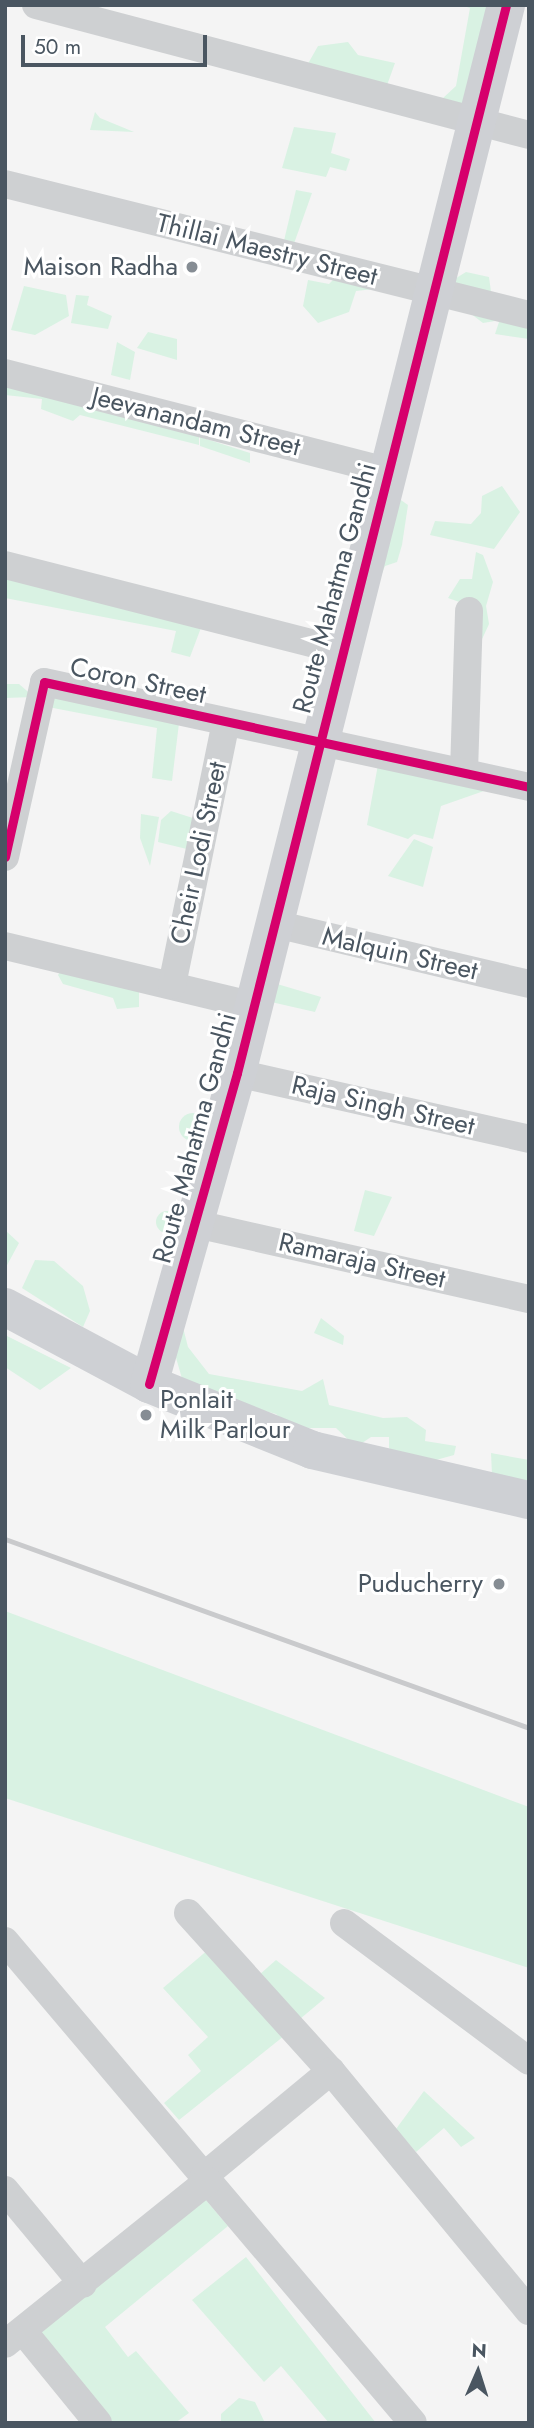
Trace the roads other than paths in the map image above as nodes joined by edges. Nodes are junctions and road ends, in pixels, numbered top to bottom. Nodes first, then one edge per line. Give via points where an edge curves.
1 (36, 5) edge
2 (506, 5) edge
3 (476, 121) junction
4 (529, 135) edge
5 (5, 184) edge
6 (432, 291) junction
7 (529, 315) edge
8 (5, 373) edge
9 (388, 471) junction
10 (5, 565) edge
11 (469, 611) dead end
12 (339, 650) junction
13 (226, 722) junction
14 (317, 742) junction
15 (18, 743) edge
16 (464, 772) junction
17 (529, 787) edge
18 (5, 857) edge
19 (271, 923) junction
20 (5, 946) edge
21 (529, 984) edge
22 (172, 985) junction
23 (251, 1005) junction
24 (237, 1073) junction
25 (529, 1139) edge
26 (196, 1224) junction
27 (529, 1299) edge
28 (5, 1307) edge
29 (149, 1384) junction
30 (529, 1500) edge
31 (188, 1913) dead end
32 (344, 1923) dead end
33 (5, 1941) edge
34 (529, 2061) edge
35 (331, 2070) junction
36 (206, 2178) junction
37 (5, 2190) edge
38 (83, 2284) junction
39 (529, 2311) edge
40 (14, 2337) edge
41 (98, 2423) edge
42 (413, 2423) edge

1 - 3 street
2 - 3 street, Route Mahatma Gandhi
3 - 4 street
3 - 6 street, Route Mahatma Gandhi
5 - 6 street, Thillai Maestry Street
6 - 7 street, Thillai Maestry Street
6 - 9 street, Route Mahatma Gandhi
8 - 9 street, Jeevanandam Street
9 - 12 street, Route Mahatma Gandhi
10 - 12 street
11 - 16 street
12 - 14 street, Route Mahatma Gandhi
13 - 14 street, Coron Street
13 - 15 street, Coron Street via 44,682
13 - 22 street, Cheir Lodi Street
14 - 16 street, Coron Street
14 - 19 street, Route Mahatma Gandhi
15 - 18 street, Coron Street
16 - 17 street, Coron Street
19 - 21 street, Malquin Street
19 - 23 street, Route Mahatma Gandhi
20 - 22 street
22 - 23 street
23 - 24 street, Route Mahatma Gandhi
24 - 25 street, Raja Singh Street
24 - 26 street, Route Mahatma Gandhi
26 - 27 street, Ramaraja Street
26 - 29 street, Route Mahatma Gandhi
28 - 29 street
29 - 30 street via 312,1450
31 - 35 street
32 - 34 street
33 - 36 street
35 - 36 street
35 - 39 street
36 - 38 street
36 - 42 street
37 - 38 street
38 - 40 street
40 - 41 street

